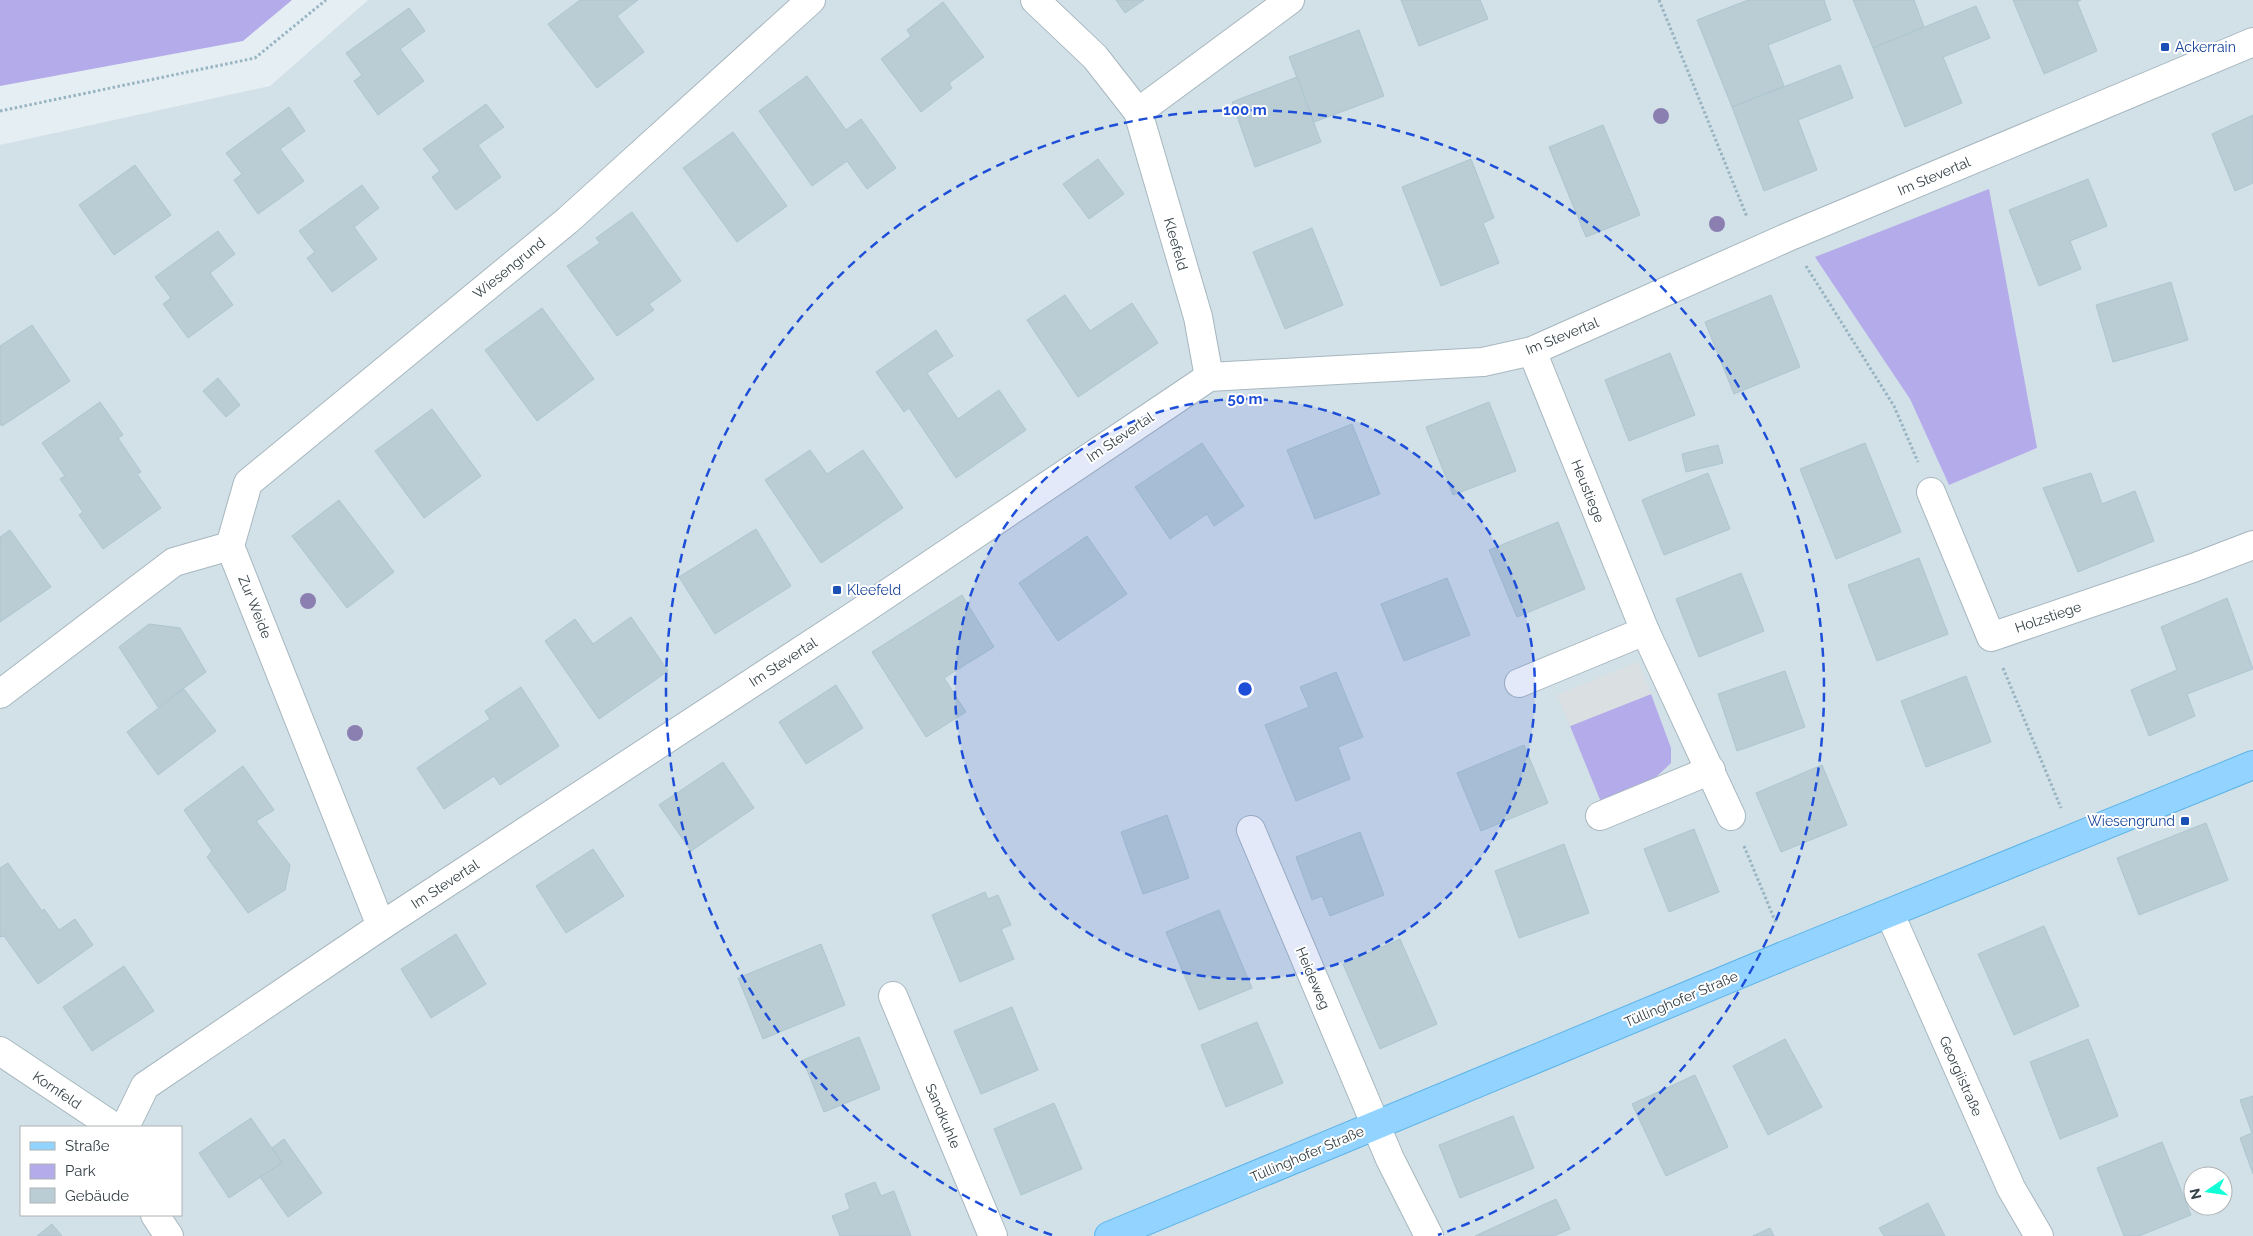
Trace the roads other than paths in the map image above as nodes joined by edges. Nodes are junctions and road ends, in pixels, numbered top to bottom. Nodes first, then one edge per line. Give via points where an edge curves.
1 (811, 0) edge
2 (1035, 0) edge
3 (1290, 0) edge
4 (2253, 42) edge
5 (1138, 112) junction
6 (1532, 351) junction
7 (1209, 377) junction
8 (1931, 492) road end
9 (2253, 545) edge
10 (230, 546) junction
11 (1645, 631) junction
12 (1519, 683) dead end
13 (0, 694) edge
14 (2253, 765) edge
15 (1711, 770) junction
16 (1600, 816) dead end
17 (1731, 816) road end
18 (1251, 830) dead end
19 (1890, 914) junction
20 (381, 926) junction
21 (893, 996) dead end
22 (0, 1051) edge
23 (112, 1126) edge
24 (126, 1126) edge
25 (1376, 1126) junction
26 (993, 1236) edge
27 (1110, 1236) edge
28 (1429, 1236) edge
29 (2039, 1236) edge

1 - 10 street, Wiesengrund via 568,220 248,483
2 - 5 street, Kleefeld via 1095,58
3 - 5 street
4 - 6 street, Im Stevertal via 1788,237
5 - 7 street, Kleefeld via 1198,317
6 - 7 street, Im Stevertal via 1483,362
6 - 11 street, Heustiege
7 - 20 street, Im Stevertal via 858,614
8 - 9 street, Holzstiege via 1991,637
10 - 13 street via 174,562
10 - 20 street, Zur Weide
11 - 12 street
11 - 15 street, Heustiege
14 - 19 main road, Tüllinghofer Straße
15 - 16 street
15 - 17 street, Heustiege
18 - 25 street, Heideweg
19 - 25 main road, Tüllinghofer Straße
19 - 29 street, Georgiistraße via 2011,1188
20 - 24 street, Im Stevertal via 146,1086
21 - 26 street, Sandkuhle
22 - 23 street, Kornfeld
25 - 27 main road, Tüllinghofer Straße
25 - 28 street, Heideweg

